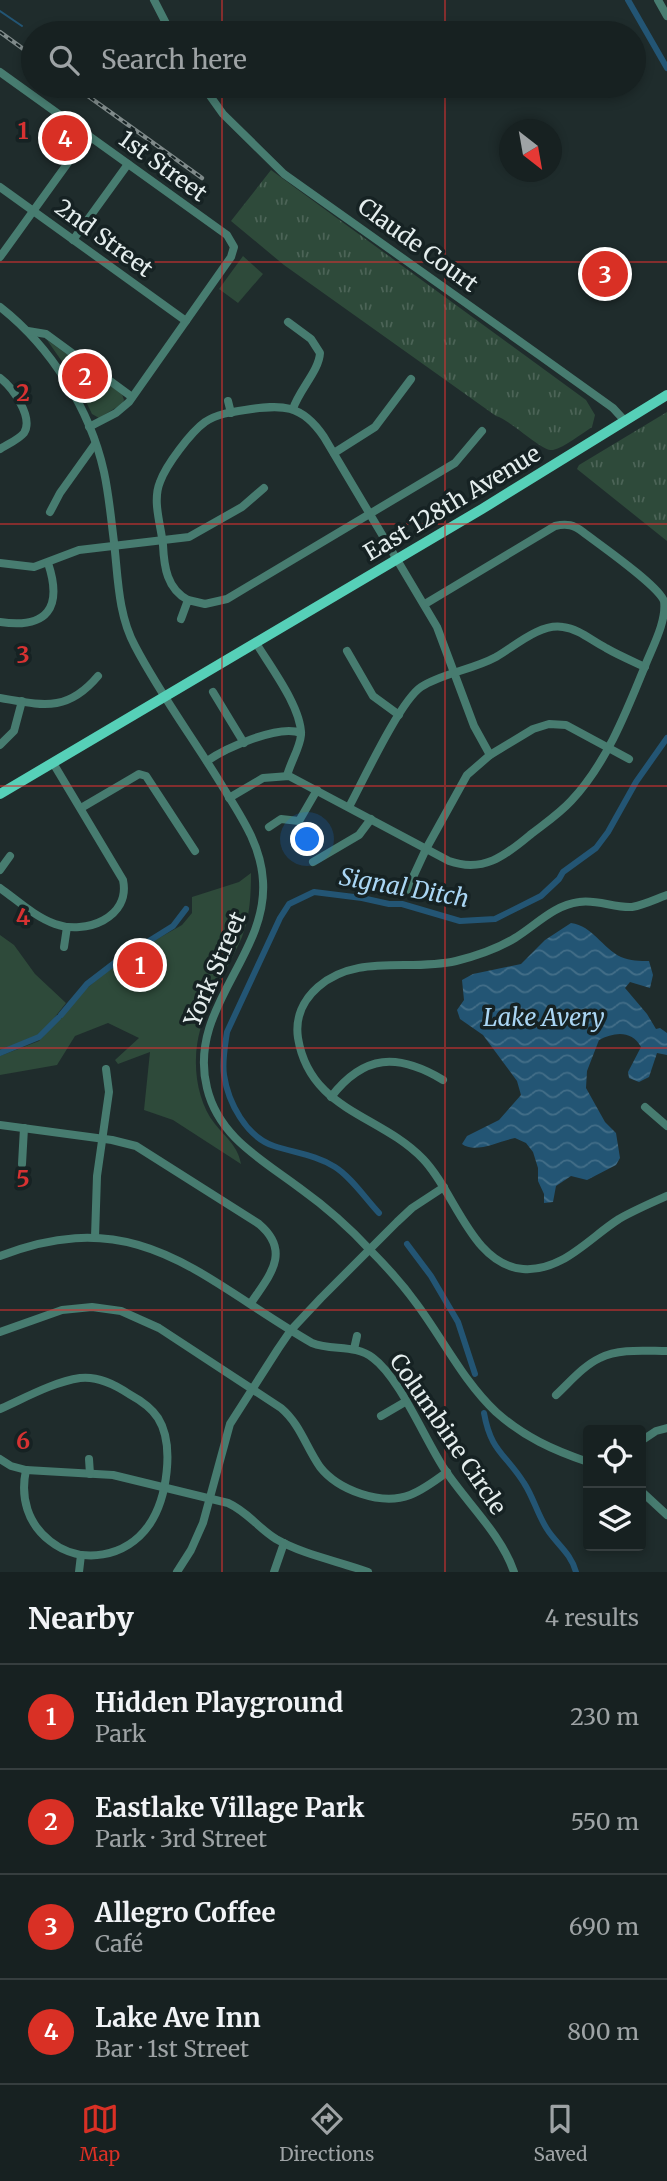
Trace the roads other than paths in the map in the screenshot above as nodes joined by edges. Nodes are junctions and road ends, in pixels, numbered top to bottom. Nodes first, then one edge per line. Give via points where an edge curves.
1 (154, 0) edge
2 (658, 0) edge
3 (667, 16) edge
4 (165, 21) edge
5 (0, 72) edge
6 (21, 87) edge
7 (36, 98) edge
8 (212, 98) edge
9 (88, 135) junction
10 (128, 164) junction
11 (0, 187) edge
12 (33, 211) junction
13 (73, 240) junction
14 (0, 257) edge
15 (0, 307) edge
16 (186, 321) junction
17 (288, 322) dead end
18 (28, 331) junction
19 (0, 378) edge
20 (411, 380) dead end
21 (667, 395) edge
22 (132, 397) junction
23 (228, 401) dead end
24 (293, 409) junction
25 (231, 412) junction
26 (624, 420) junction
27 (89, 427) junction
28 (482, 431) dead end
29 (95, 444) junction
30 (0, 449) edge
31 (334, 453) junction
32 (264, 488) dead end
33 (50, 512) dead end
34 (371, 514) junction
35 (162, 541) junction
36 (114, 545) junction
37 (398, 559) junction
38 (48, 563) junction
39 (0, 564) edge
40 (188, 600) junction
41 (425, 604) junction
42 (181, 619) dead end
43 (0, 622) edge
44 (256, 643) junction
45 (347, 651) dead end
46 (645, 667) junction
47 (456, 673) junction
48 (98, 676) dead end
49 (214, 692) dead end
50 (165, 696) junction
51 (0, 698) edge
52 (22, 701) junction
53 (399, 715) junction
54 (301, 733) junction
55 (244, 743) junction
56 (0, 745) edge
57 (608, 748) junction
58 (490, 755) junction
59 (629, 760) dead end
60 (207, 761) junction
61 (53, 763) junction
62 (287, 776) junction
63 (317, 790) junction
64 (0, 794) edge
65 (229, 798) junction
66 (349, 807) junction
67 (81, 808) junction
68 (371, 818) junction
69 (269, 827) dead end
70 (426, 849) junction
71 (195, 851) dead end
72 (10, 856) dead end
73 (313, 862) dead end
74 (0, 870) edge
75 (0, 888) edge
76 (407, 890) dead end
77 (667, 895) edge
78 (66, 927) junction
79 (64, 947) dead end
80 (106, 1069) dead end
81 (443, 1080) dead end
82 (331, 1097) junction
83 (645, 1107) dead end
84 (0, 1125) edge
85 (667, 1126) edge
86 (24, 1128) junction
87 (103, 1139) junction
88 (22, 1164) dead end
89 (444, 1187) junction
90 (667, 1196) edge
91 (95, 1237) junction
92 (371, 1250) junction
93 (0, 1256) edge
94 (251, 1303) junction
95 (291, 1331) junction
96 (0, 1332) edge
97 (357, 1336) dead end
98 (354, 1349) junction
99 (667, 1351) edge
100 (252, 1388) junction
101 (556, 1395) dead end
102 (405, 1402) junction
103 (0, 1409) edge
104 (381, 1416) dead end
105 (667, 1428) edge
106 (299, 1429) junction
107 (291, 1435) dead end
108 (646, 1438) edge
109 (0, 1459) edge
110 (89, 1459) dead end
111 (583, 1460) edge
112 (26, 1470) junction
113 (447, 1472) junction
114 (90, 1474) junction
115 (163, 1487) junction
116 (646, 1496) edge
117 (211, 1498) junction
118 (667, 1515) edge
119 (284, 1543) junction
120 (81, 1555) junction
121 (79, 1572) edge
122 (177, 1572) edge
123 (274, 1572) edge
124 (365, 1572) edge
125 (514, 1572) edge

1 - 4 street
2 - 3 street
5 - 6 street, 1st Street
7 - 9 street, 1st Street
8 - 26 street, Claude Court via 284,174
9 - 10 street, 1st Street
9 - 12 street
10 - 13 street
10 - 16 street, 1st Street via 234,244 232,257
11 - 12 street, 2nd Street
12 - 13 street, 2nd Street
12 - 14 street
13 - 16 street, 2nd Street
15 - 18 street, York Street
16 - 22 street
17 - 24 street via 311,339 320,353
18 - 22 street via 46,334
18 - 27 street, York Street via 66,383
19 - 30 street via 24,411 30,430
20 - 31 street via 375,427
21 - 26 main road, East 128th Avenue
22 - 27 street via 116,413
23 - 25 street
24 - 25 street via 268,406
24 - 31 street via 313,422
25 - 35 street via 198,428 161,479 157,497
26 - 37 main road, East 128th Avenue
27 - 29 street, York Street
28 - 34 street via 455,463
29 - 33 street
29 - 36 street, York Street via 108,491
31 - 34 street
32 - 35 street via 198,534
34 - 37 street
34 - 40 street via 227,599 205,604
35 - 36 street
35 - 40 street via 166,575
36 - 38 street via 74,551
36 - 50 street, York Street via 127,628
37 - 41 street
37 - 44 main road, East 128th Avenue
38 - 39 street via 29,567
38 - 43 street via 55,605 30,623
40 - 42 street
41 - 46 street via 555,526 568,524 662,598 663,624
41 - 47 street
44 - 50 main road, East 128th Avenue
44 - 54 street via 288,697
45 - 53 street via 373,696
46 - 47 street via 560,626 541,630 485,663
46 - 57 street
47 - 53 street via 415,692
47 - 58 street via 474,726
48 - 52 street via 65,702
49 - 55 street
50 - 60 street, York Street
50 - 61 main road, East 128th Avenue
51 - 52 street
52 - 56 street via 15,731
53 - 66 street
54 - 55 street via 292,730
54 - 62 street
55 - 60 street
57 - 58 street via 574,728 553,724 533,729
57 - 59 street
57 - 70 street via 571,801 498,860 468,866
58 - 70 street via 467,775
60 - 65 street, York Street
61 - 64 main road, East 128th Avenue
61 - 67 street
62 - 63 street
62 - 65 street via 263,778
63 - 66 street
63 - 69 street via 299,821 282,819
65 - 92 street, York Street via 257,847 264,893 254,931 207,1032 204,1071 210,1099 236,1140 325,1207
66 - 68 street
67 - 71 street via 143,771
67 - 78 street via 123,880 126,901 100,922
68 - 70 street
68 - 73 street via 359,835
70 - 76 street
72 - 74 street
75 - 78 street via 41,917
77 - 82 street via 633,907 581,901 553,911 512,940 475,956 433,965 361,966 322,984 304,1004 297,1027 311,1074
78 - 79 street
80 - 87 street via 109,1092
81 - 82 street via 408,1063 369,1065 354,1072
82 - 89 street via 411,1148
83 - 85 street
84 - 86 street
86 - 87 street
86 - 88 street
87 - 91 street
87 - 94 street via 146,1151 266,1230 275,1245 274,1266
89 - 90 street via 487,1254 525,1269 559,1262 619,1219
89 - 92 street via 412,1208
91 - 93 street, Columbine Circle via 41,1242
91 - 94 street, Columbine Circle via 163,1252
92 - 95 street
92 - 111 street, York Street via 492,1408 531,1439
94 - 95 street, Columbine Circle
95 - 98 street, Columbine Circle via 321,1346
95 - 100 street
96 - 100 street via 62,1310 112,1309 153,1325
97 - 98 street
98 - 102 street, Columbine Circle via 386,1369
99 - 101 street via 604,1356
100 - 106 street via 281,1408
100 - 117 street via 227,1432
102 - 104 street
102 - 113 street, Columbine Circle
103 - 115 street via 80,1378 116,1385 146,1404 164,1431 168,1456
105 - 108 street
106 - 107 street
106 - 113 street via 325,1472 346,1487 372,1496 410,1495
109 - 112 street
110 - 114 street
112 - 114 street
112 - 120 street via 24,1497 34,1523 54,1545
113 - 125 street, Columbine Circle via 505,1551
114 - 115 street
115 - 117 street
115 - 120 street via 151,1521 139,1536 112,1552
116 - 118 street
117 - 119 street via 239,1508
117 - 122 street
119 - 123 street
119 - 124 street
120 - 121 street

